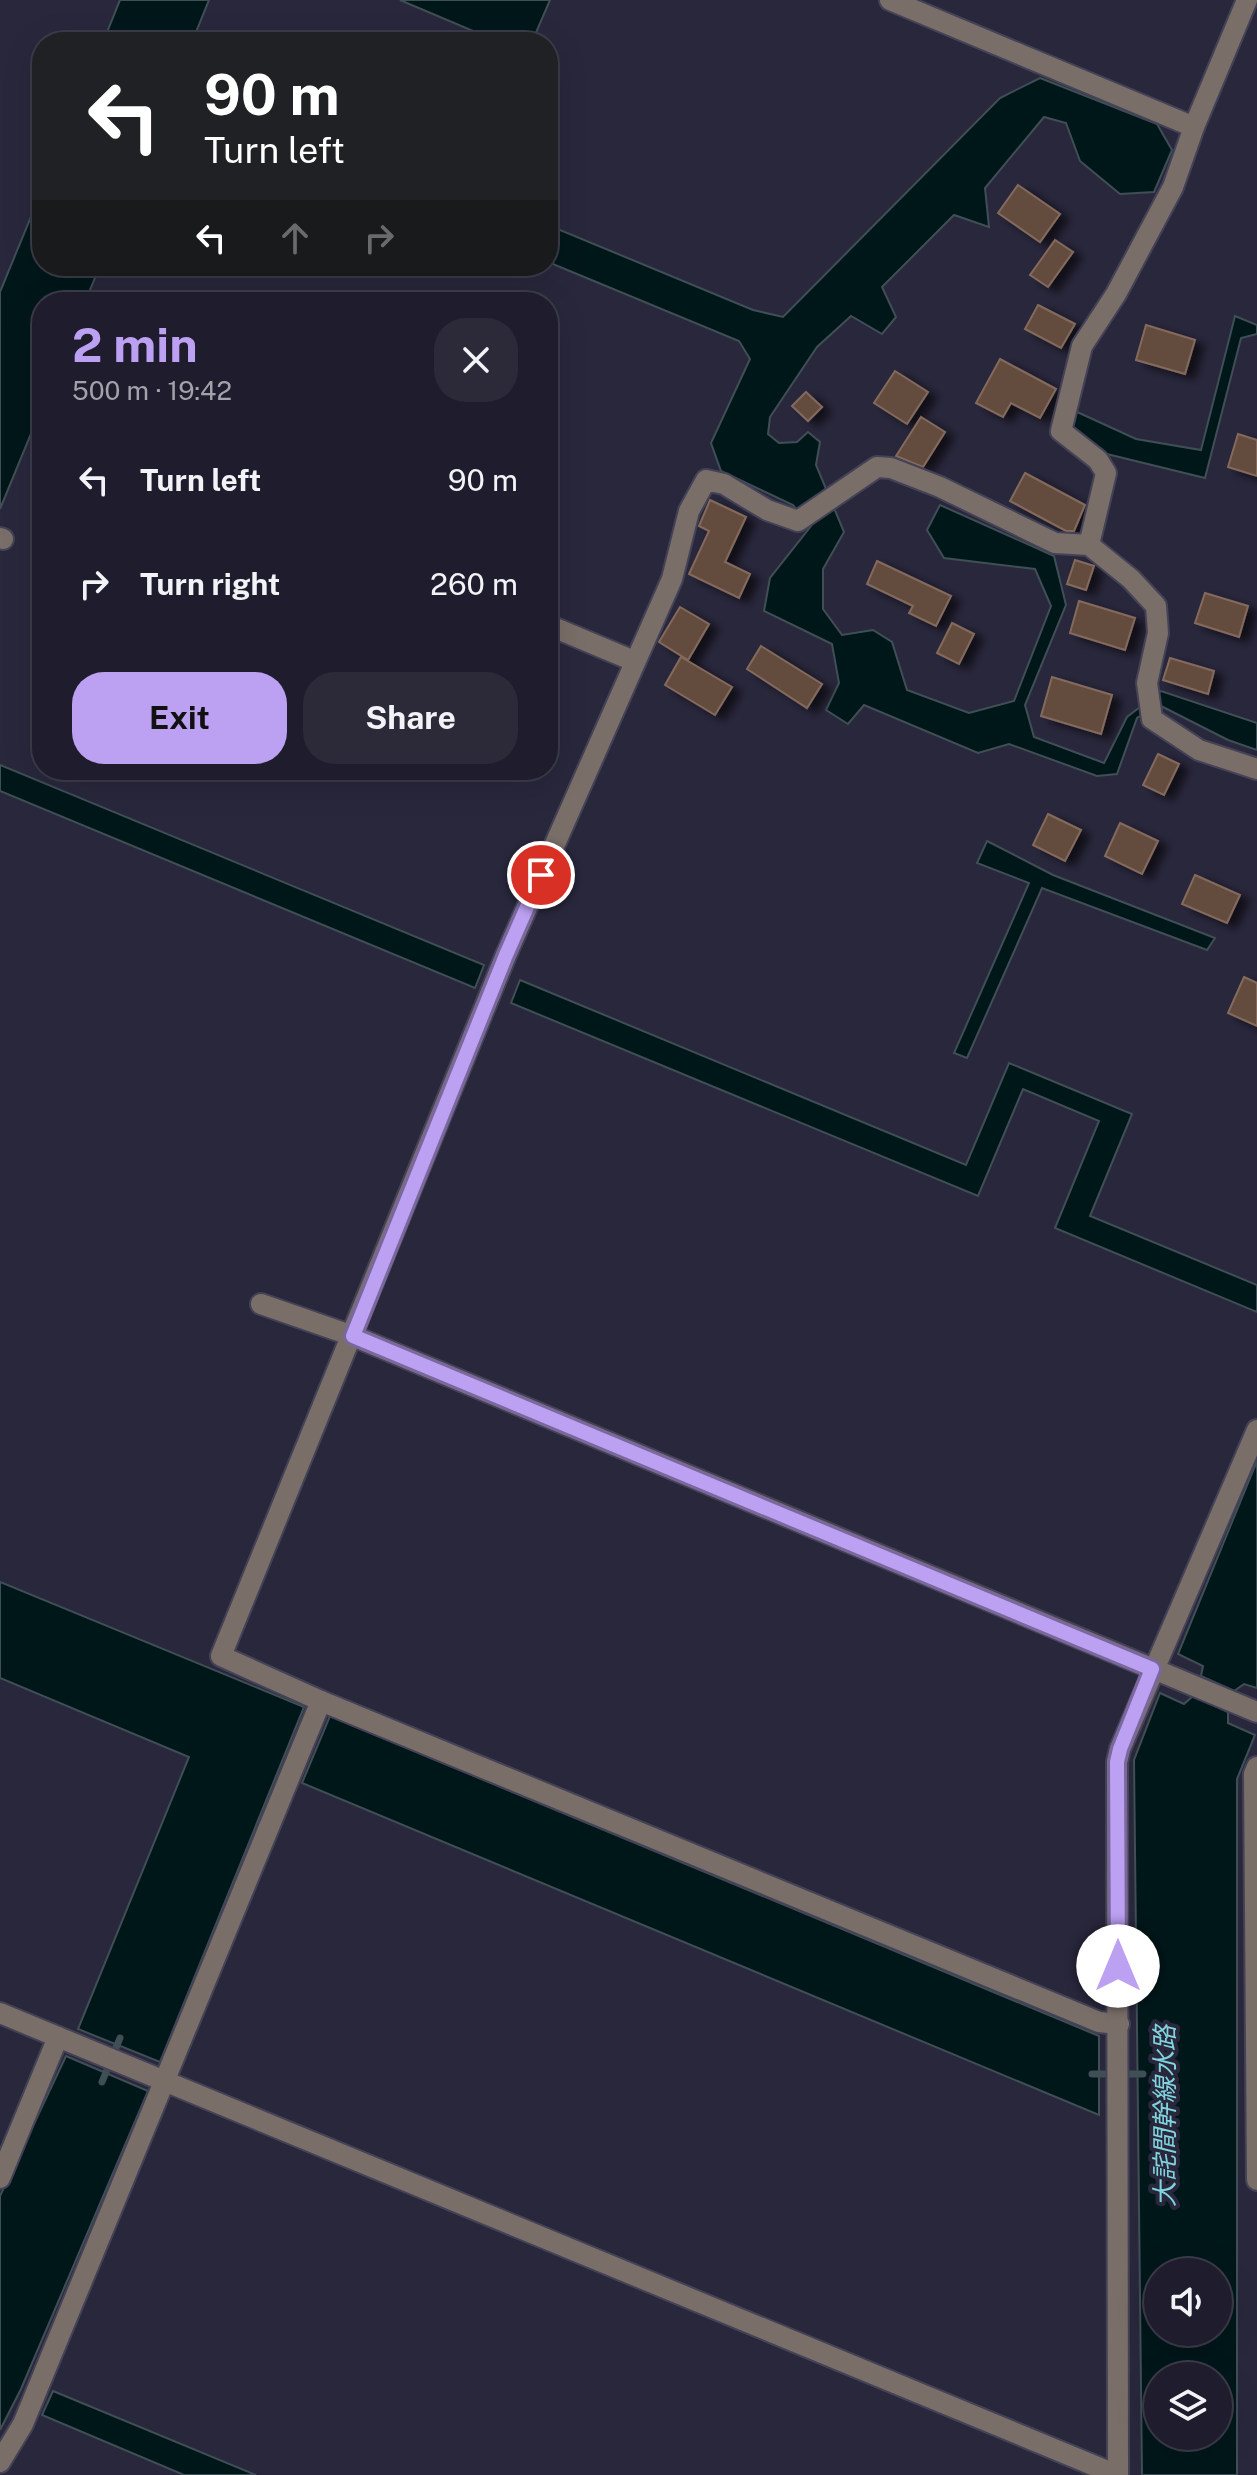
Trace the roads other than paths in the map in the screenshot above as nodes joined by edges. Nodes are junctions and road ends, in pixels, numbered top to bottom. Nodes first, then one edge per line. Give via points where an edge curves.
1 (890, 0) edge
2 (1247, 0) edge
3 (1194, 127) junction
4 (1089, 545) junction
5 (558, 629) edge
6 (634, 661) junction
7 (1257, 769) edge
8 (261, 1304) dead end
9 (353, 1336) junction
10 (1257, 1430) edge
11 (1152, 1669) junction
12 (321, 1701) junction
13 (1248, 1708) edge
14 (1257, 1767) edge
15 (1256, 1859) edge
16 (0, 2013) edge
17 (1119, 2024) junction
18 (58, 2037) junction
19 (166, 2082) junction
20 (0, 2178) edge
21 (1257, 2180) edge
22 (0, 2462) edge
23 (1118, 2475) edge

1 - 3 street
2 - 3 street
3 - 4 street via 1173,187 1082,346 1061,431 1098,460 1106,473
4 - 6 street via 1055,543 891,468 877,467 798,521 706,480 689,511 672,579
4 - 7 street via 1156,606 1158,633 1147,683 1152,719 1199,750
5 - 6 street
6 - 9 street via 506,955
8 - 9 street
9 - 11 street
9 - 12 street via 221,1656
10 - 11 street
11 - 13 street
11 - 17 street via 1117,1762
12 - 17 street via 1099,2022
12 - 19 street
14 - 15 street
15 - 21 street
16 - 18 street
17 - 23 street
18 - 19 street
18 - 20 street
19 - 22 street via 23,2424
19 - 23 street

